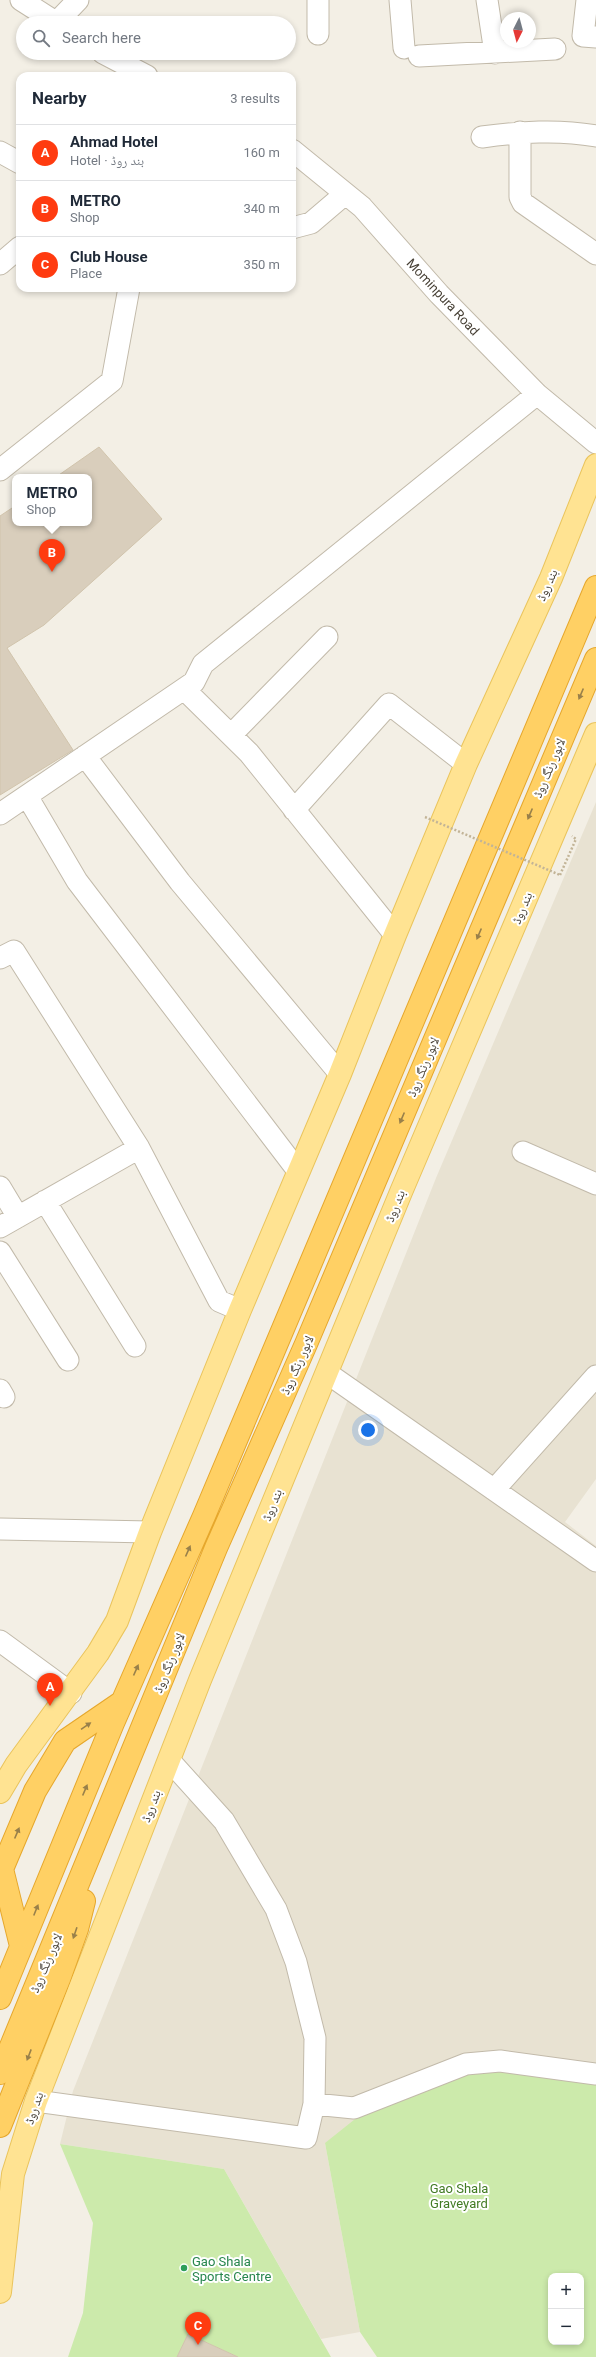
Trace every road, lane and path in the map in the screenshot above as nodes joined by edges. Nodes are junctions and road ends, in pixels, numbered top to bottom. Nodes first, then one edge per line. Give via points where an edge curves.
1 (21, 0) edge
2 (78, 0) edge
3 (318, 0) edge
4 (400, 0) edge
5 (487, 0) edge
6 (587, 0) edge
7 (45, 16) edge
8 (63, 16) edge
9 (318, 34) dead end
10 (596, 37) edge
11 (555, 50) dead end
12 (495, 53) junction
13 (116, 60) edge
14 (139, 72) edge
15 (520, 132) junction
16 (596, 136) edge
17 (482, 137) dead end
18 (0, 152) edge
19 (296, 153) edge
20 (16, 161) edge
21 (346, 194) junction
22 (296, 227) edge
23 (16, 250) edge
24 (596, 254) edge
25 (0, 264) edge
26 (128, 292) edge
27 (537, 394) junction
28 (596, 443) edge
29 (596, 465) edge
30 (0, 470) edge
31 (596, 587) edge
32 (327, 637) dead end
33 (596, 659) edge
34 (184, 689) junction
35 (596, 734) edge
36 (231, 735) junction
37 (85, 756) junction
38 (466, 764) junction
39 (27, 796) junction
40 (294, 810) junction
41 (0, 814) edge
42 (425, 817) dead end
43 (576, 839) dead end
44 (395, 935) junction
45 (0, 957) edge
46 (340, 1074) junction
47 (139, 1148) junction
48 (523, 1152) dead end
49 (298, 1171) junction
50 (596, 1184) edge
51 (0, 1187) edge
52 (45, 1201) junction
53 (18, 1217) junction
54 (0, 1227) edge
55 (0, 1252) edge
56 (240, 1310) junction
57 (135, 1346) dead end
58 (68, 1360) dead end
59 (327, 1373) junction
60 (596, 1376) edge
61 (494, 1490) junction
62 (0, 1529) edge
63 (150, 1532) junction
64 (596, 1561) edge
65 (0, 1641) edge
66 (71, 1693) junction
67 (122, 1702) junction
68 (169, 1760) junction
69 (0, 1792) edge
70 (97, 1841) junction
71 (1, 1868) edge
72 (21, 1946) junction
73 (65, 1963) junction
74 (88, 1969) junction
75 (0, 1998) edge
76 (0, 2073) edge
77 (596, 2074) edge
78 (36, 2101) junction
79 (314, 2104) junction
80 (0, 2126) edge
81 (0, 2292) edge

1 - 7 street
2 - 8 street
3 - 9 street
4 - 12 street via 411,52
5 - 12 street
6 - 10 street via 583,36
11 - 12 street
13 - 14 street
15 - 16 street via 579,133
15 - 17 street
15 - 24 street via 520,197 523,203
18 - 20 street
19 - 21 street, Mominpura Road
21 - 22 street via 311,223
21 - 27 street, Mominpura Road via 362,207 439,294
23 - 25 street
26 - 30 street via 112,381
27 - 28 street, Mominpura Road
27 - 34 street via 203,664 194,682
29 - 38 main road, بند روڈ via 551,578
67 -> 31 highway, لاہور رنگ روڈ via 210,1501
32 - 36 street
33 -> 70 highway, لاہور رنگ روڈ via 306,1344 216,1548
34 - 36 street
34 - 37 street
35 - 59 main road, بند روڈ via 401,1192
36 - 40 street via 249,753
37 - 39 street
37 - 46 street via 180,882
38 - 40 street via 389,704
38 - 44 main road, بند روڈ
39 - 41 street
39 - 49 street via 77,881
40 - 44 street
42 - 43 path, bridge via 560,875
44 - 46 main road, بند روڈ
45 - 47 street via 14,951
46 - 49 main road, بند روڈ
47 - 52 street
47 - 56 street via 219,1300
48 - 50 street
49 - 56 main road, بند روڈ
51 - 53 street
52 - 53 street
52 - 57 street
53 - 54 street
55 - 58 street
56 - 63 main road, بند روڈ
59 - 61 street
59 - 68 main road, بند روڈ
60 - 61 street
61 - 64 street
62 - 63 street
63 - 66 main road, بند روڈ via 117,1621
65 - 66 street
66 - 69 main road, بند روڈ via 35,1739
71 -> 67 highway via 35,1791 65,1741
72 -> 67 highway, لاہور رنگ روڈ
68 - 74 main road, بند روڈ
68 - 79 street via 224,1821 276,1909 296,1962 315,2038
70 -> 73 highway via 77,1929
70 - 76 highway, لاہور رنگ روڈ
71 - 72 highway
72 - 75 highway, لاہور رنگ روڈ
73 - 74 street
73 -> 80 highway
74 - 78 main road, بند روڈ
77 - 79 street via 500,2061 466,2064 354,2108
78 - 79 street via 306,2138
78 - 81 main road, بند روڈ via 13,2174

